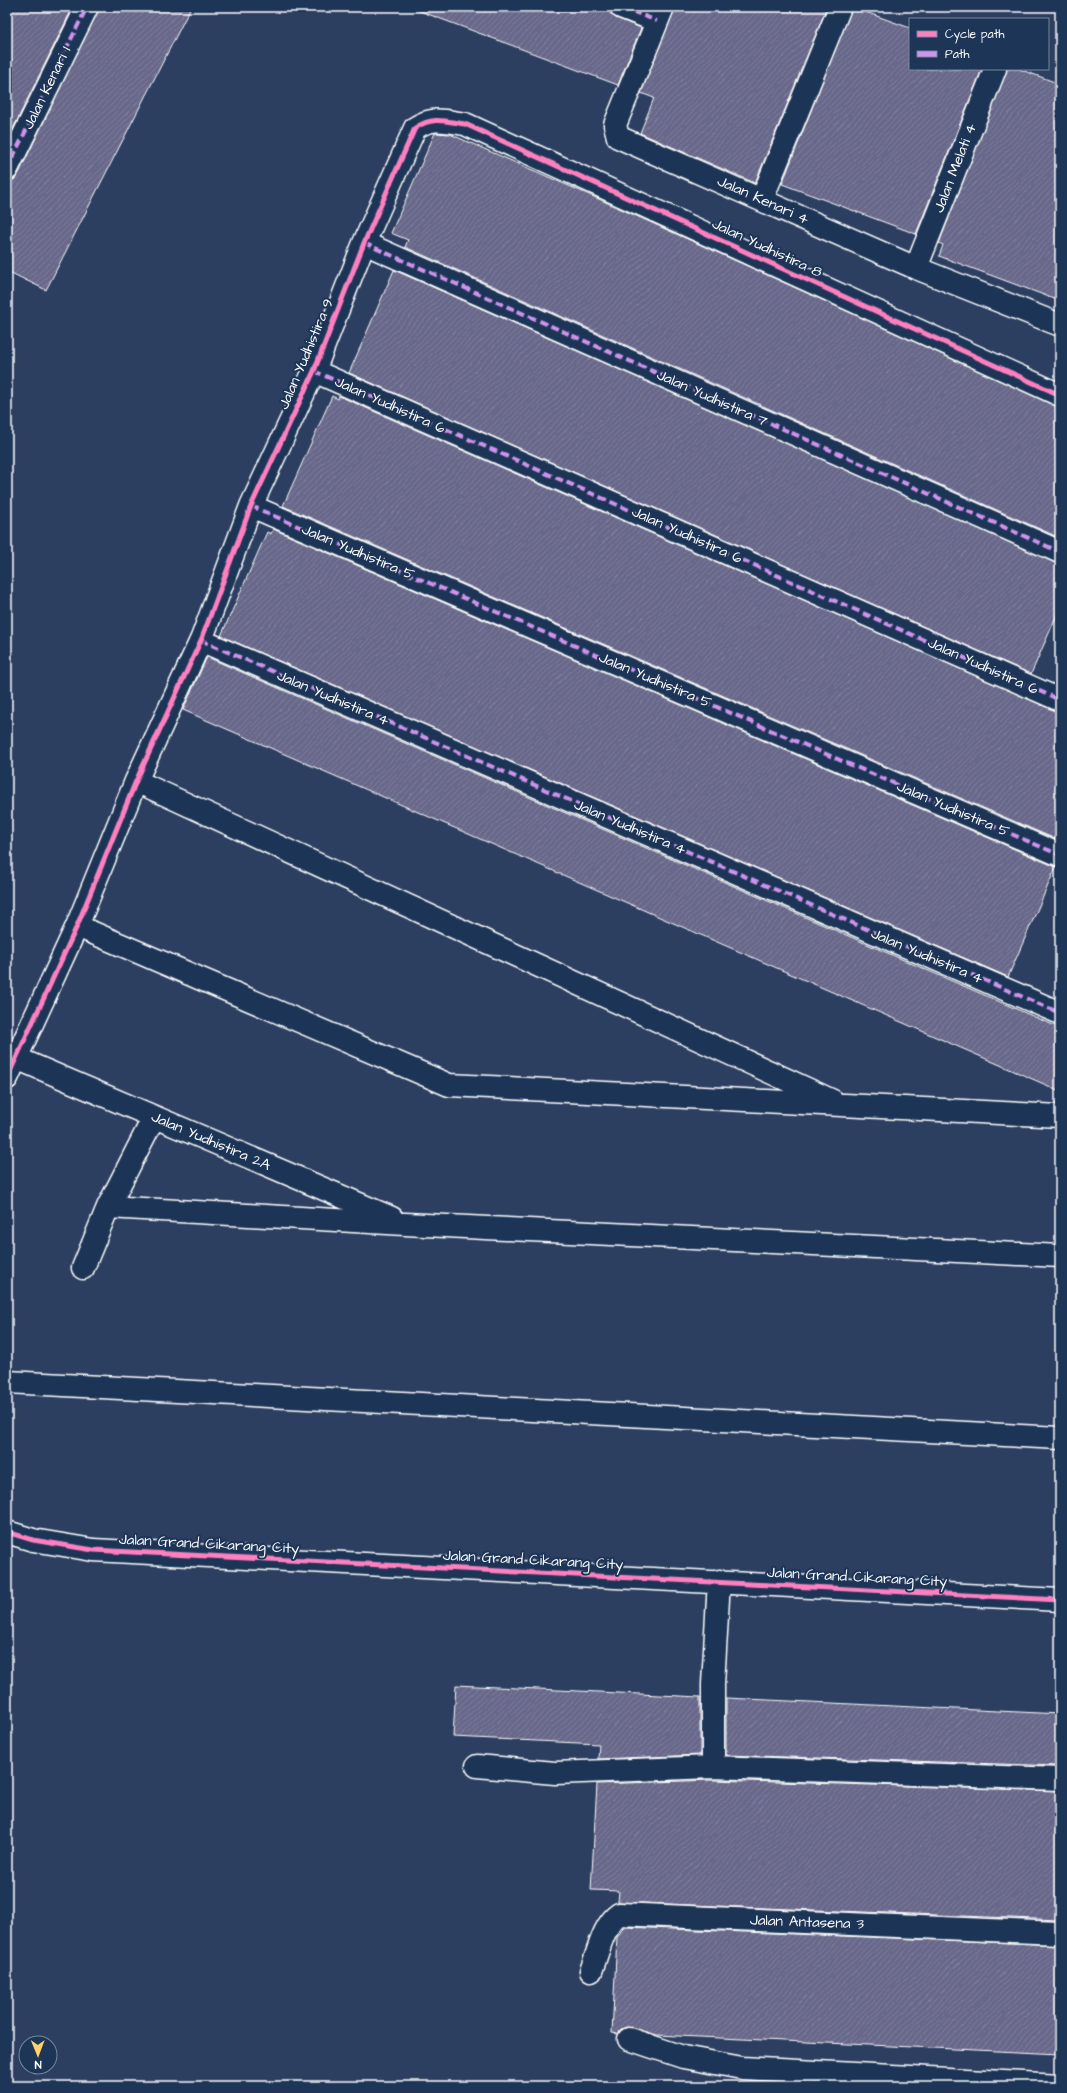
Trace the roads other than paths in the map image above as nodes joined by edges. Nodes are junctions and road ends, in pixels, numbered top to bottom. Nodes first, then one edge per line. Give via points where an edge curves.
1 (87, 7) edge
2 (621, 7) edge
3 (840, 7) edge
4 (660, 14) edge
5 (994, 70) edge
6 (465, 124) joint
7 (7, 169) edge
8 (762, 199) junction
9 (364, 243) junction
10 (916, 268) junction
11 (1060, 324) edge
12 (314, 371) junction
13 (1060, 395) edge
14 (251, 506) junction
15 (1060, 552) edge
16 (202, 638) junction
17 (1060, 700) edge
18 (136, 781) junction
19 (1060, 855) edge
20 (77, 926) junction
21 (1060, 1013) edge
22 (16, 1058) junction
23 (7, 1078) edge
24 (844, 1106) junction
25 (1060, 1116) edge
26 (154, 1117) junction
27 (108, 1207) junction
28 (405, 1224) junction
29 (1060, 1256) edge
30 (83, 1268) dead end
31 (7, 1382) edge
32 (1060, 1438) edge
33 (7, 1532) edge
34 (719, 1581) junction
35 (1060, 1600) edge
36 (477, 1766) dead end
37 (713, 1767) junction
38 (1060, 1779) edge
39 (1060, 1933) edge
40 (591, 1971) dead end
41 (629, 2039) dead end
42 (1060, 2086) edge

1 - 7 street, Jalan Kenari 1
2 - 4 street, Jalan Kenari 4
3 - 8 street
4 - 8 street, Jalan Kenari 4 via 615,125 618,137
5 - 10 street, Jalan Melati 4
6 - 9 street, Jalan Yudhistira 9 via 432,119 415,128
6 - 13 street, Jalan Yudhistira 8
8 - 10 street, Jalan Kenari 4
9 - 12 street, Jalan Yudhistira 9
9 - 15 street, Jalan Yudhistira 7
10 - 11 street, Jalan Kenari 4
12 - 14 street, Jalan Yudhistira 9
12 - 17 street, Jalan Yudhistira 6
14 - 16 street, Jalan Yudhistira 9
14 - 19 street, Jalan Yudhistira 5
16 - 18 street, Jalan Yudhistira 9
16 - 21 street, Jalan Yudhistira 4 via 214,646
18 - 20 street, Jalan Yudhistira 9
18 - 24 street
20 - 22 street, Jalan Yudhistira 9
20 - 24 street via 449,1085
22 - 23 street, Jalan Yudhistira 9
22 - 26 street, Jalan Yudhistira 2A
24 - 25 street
26 - 27 street
26 - 28 street, Jalan Yudhistira 2A
27 - 28 street
27 - 30 street
28 - 29 street
31 - 32 street
33 - 34 street, Jalan Grand Cikarang City via 33,1540 93,1550
34 - 35 street, Jalan Grand Cikarang City
34 - 37 street via 713,1684
36 - 37 street via 555,1773
37 - 38 street
39 - 40 street, Jalan Antasena 3 via 620,1914 612,1919 607,1928
41 - 42 street via 683,2057 742,2068

